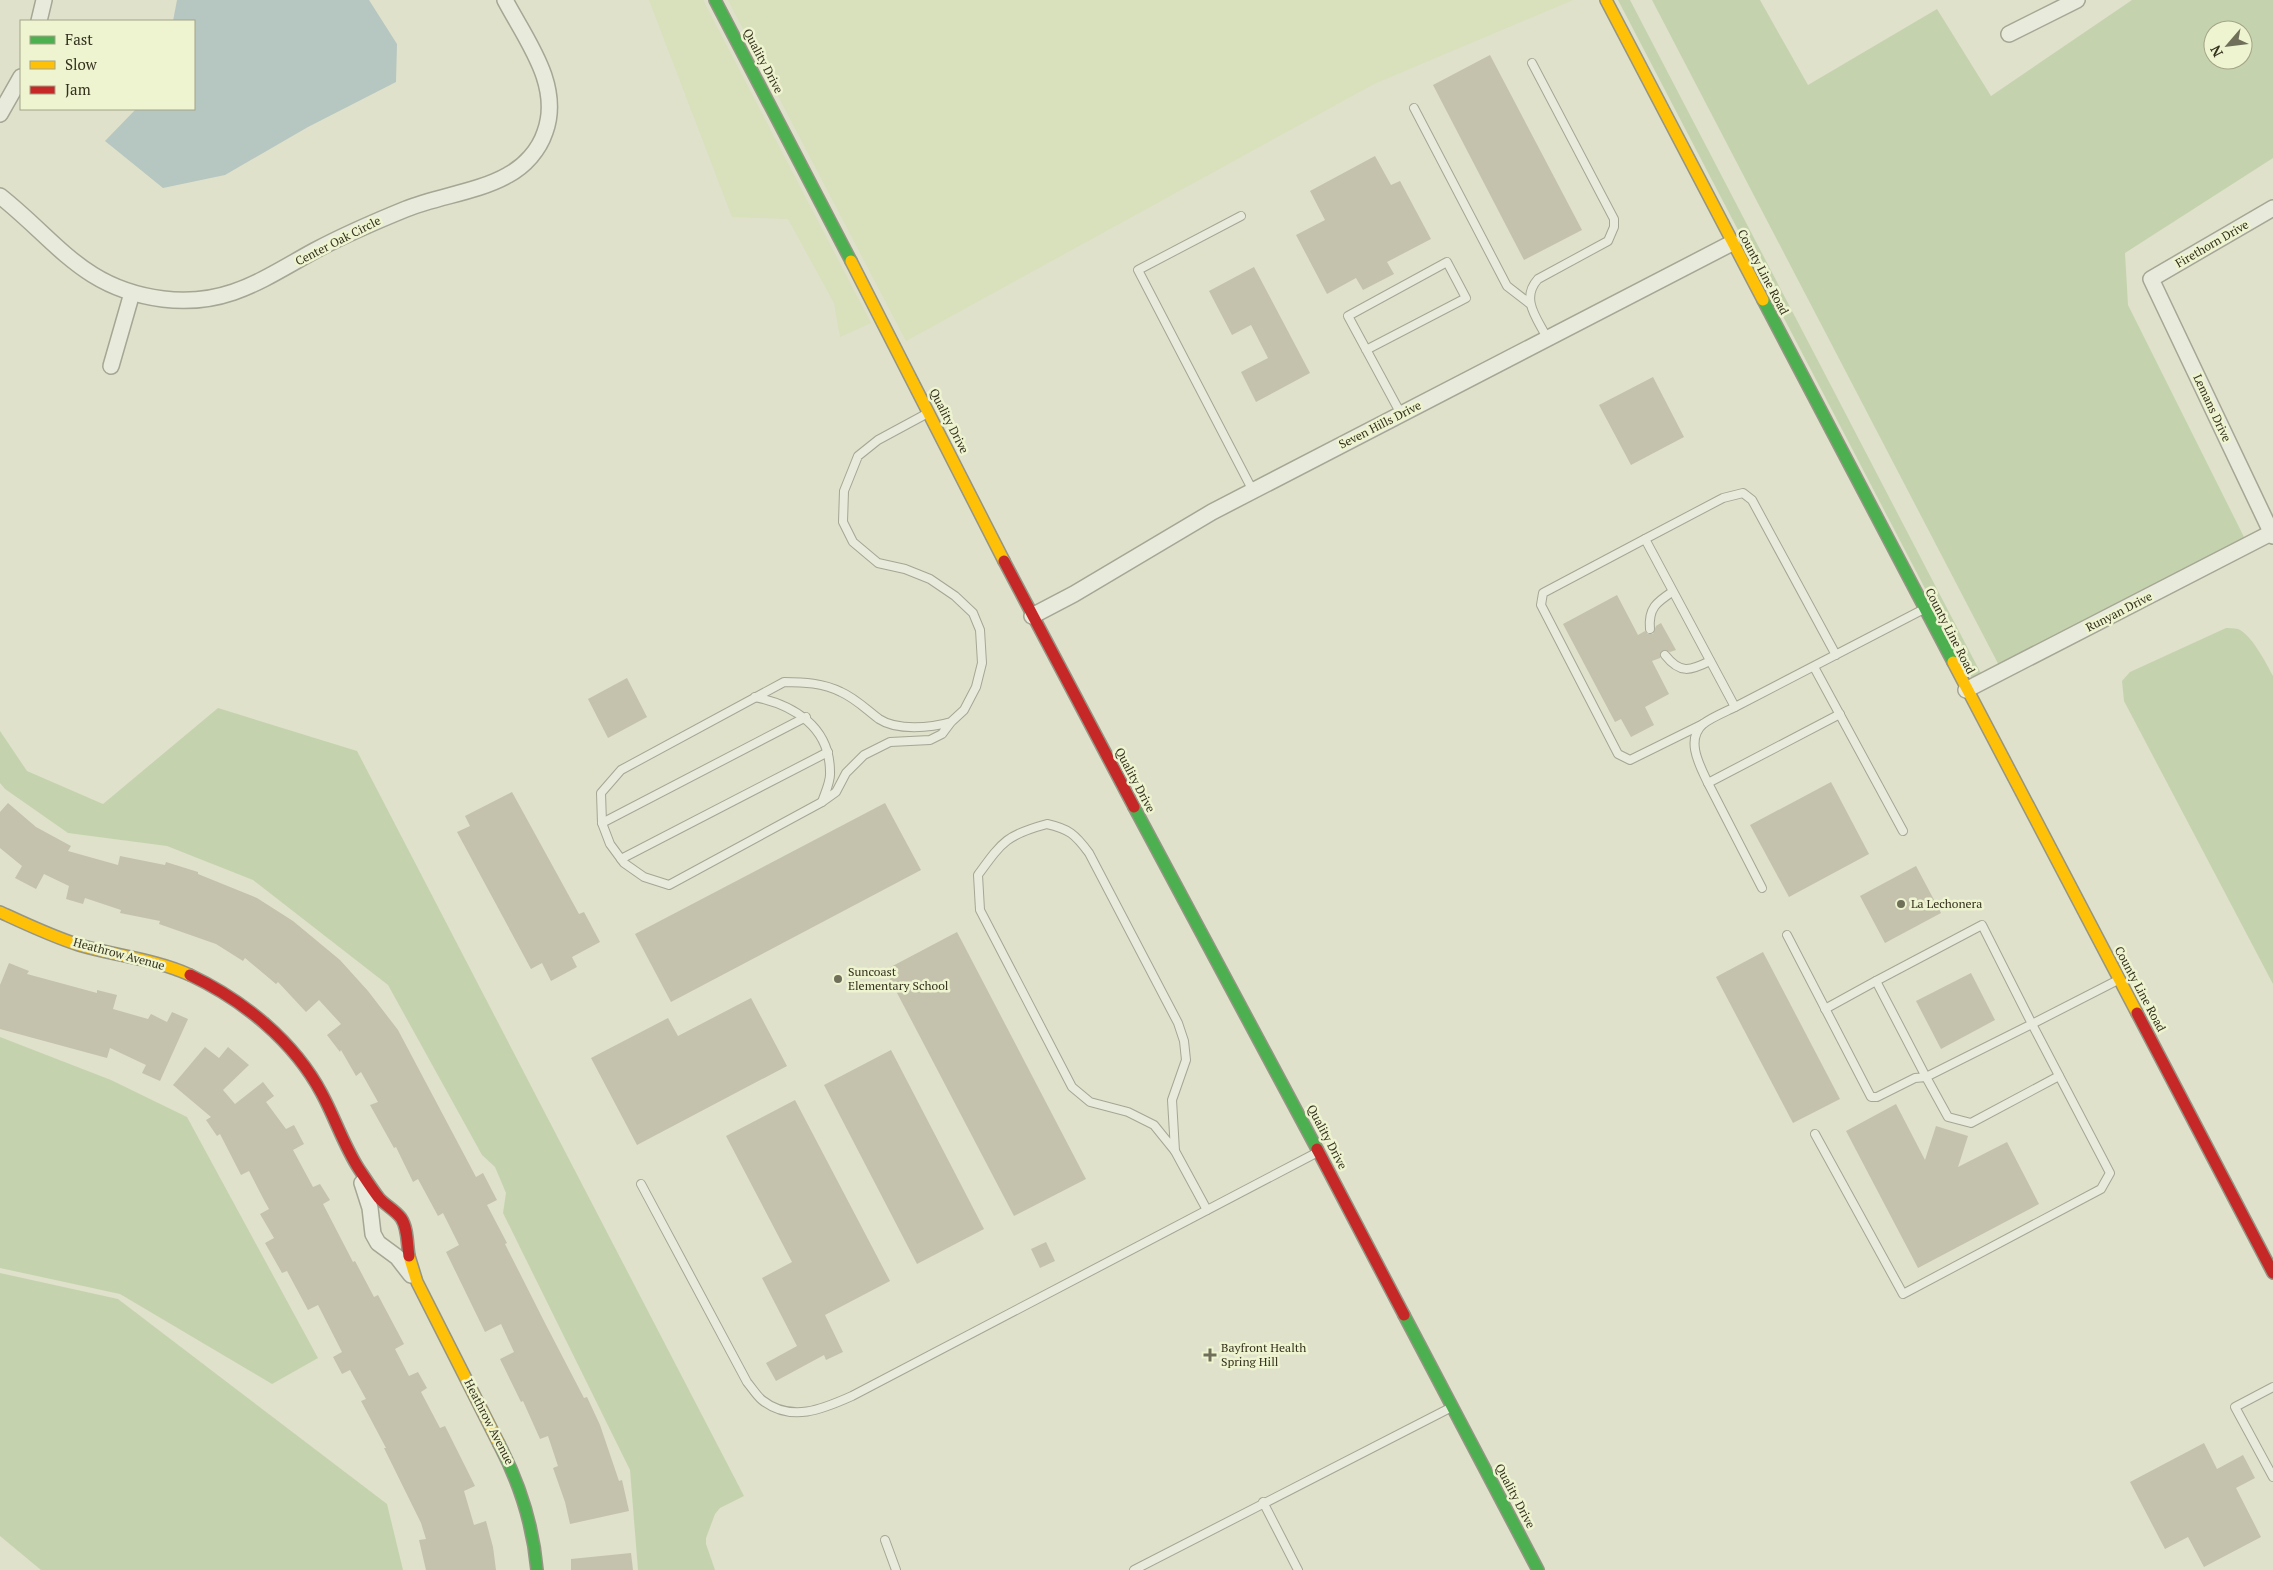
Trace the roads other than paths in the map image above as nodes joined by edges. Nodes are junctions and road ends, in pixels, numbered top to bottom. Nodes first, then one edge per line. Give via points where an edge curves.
1 (44, 0) edge
2 (505, 0) edge
3 (715, 0) edge
4 (1606, 0) edge
5 (2077, 0) edge
6 (39, 20) edge
7 (2009, 34) dead end
8 (1532, 63) dead end
9 (20, 79) edge
10 (1414, 108) dead end
11 (0, 114) edge
12 (0, 196) edge
13 (2273, 208) edge
14 (1241, 216) dead end
15 (1732, 243) junction
16 (2151, 279) joint
17 (132, 293) junction
18 (1529, 303) junction
19 (1547, 338) junction
20 (1366, 350) junction
21 (111, 366) dead end
22 (929, 412) junction
23 (1400, 414) junction
24 (1253, 491) junction
25 (2272, 535) edge
26 (1645, 539) junction
27 (1672, 592) junction
28 (1924, 609) junction
29 (1032, 616) junction
30 (1650, 629) dead end
31 (1665, 655) dead end
32 (1836, 655) junction
33 (1710, 661) junction
34 (1814, 667) junction
35 (1966, 690) junction
36 (755, 697) junction
37 (1735, 707) junction
38 (1840, 714) junction
39 (806, 717) junction
40 (951, 722) junction
41 (1703, 724) junction
42 (828, 752) junction
43 (1708, 783) junction
44 (822, 802) junction
45 (602, 823) junction
46 (1903, 830) dead end
47 (621, 859) junction
48 (1762, 888) dead end
49 (0, 912) edge
50 (1787, 935) dead end
51 (2120, 979) junction
52 (1876, 981) junction
53 (1825, 1009) junction
54 (2032, 1024) junction
55 (2059, 1076) junction
56 (1926, 1077) junction
57 (1815, 1134) dead end
58 (1175, 1151) junction
59 (1318, 1152) junction
60 (358, 1167) junction
61 (641, 1184) dead end
62 (1207, 1210) junction
63 (2273, 1273) edge
64 (417, 1282) junction
65 (2273, 1387) edge
66 (1452, 1406) junction
67 (2273, 1477) edge
68 (1263, 1502) junction
69 (885, 1540) dead end
70 (537, 1570) edge
71 (896, 1570) edge
72 (1134, 1570) edge
73 (1298, 1570) edge
74 (1538, 1570) edge

1 - 6 street
2 - 17 street, Center Oak Circle via 546,77 550,96 545,133 523,165 492,182 421,203 365,226 258,284 227,295 196,300
3 - 22 street, Quality Drive
4 - 15 street, County Line Road
5 - 7 street
8 - 18 lane via 1614,219 1614,228 1608,241 1538,279 1531,287
9 - 11 street
10 - 18 lane via 1507,286
12 - 17 street, Center Oak Circle via 79,267 105,283
13 - 16 street, Firethorn Drive
14 - 24 lane via 1138,270
15 - 19 street, Seven Hills Drive
15 - 28 street, County Line Road
16 - 25 street, Lemans Drive
17 - 21 street
18 - 19 lane
19 - 23 street, Seven Hills Drive
20 - 20 lane via 1466,298 1447,262 1348,316
20 - 23 lane
22 - 29 street, Quality Drive
22 - 40 lane via 878,440 858,456 844,491 843,522 854,542 878,563 930,579 973,613 980,630 982,663 976,687 964,710
23 - 24 street, Seven Hills Drive
24 - 29 street, Seven Hills Drive
25 - 35 street, Runyan Drive
26 - 27 lane
26 - 32 lane via 1723,498 1743,493 1752,500
26 - 41 lane via 1543,593 1541,605 1618,754 1630,760
27 - 30 lane via 1655,603 1650,613
27 - 33 lane
28 - 32 lane
28 - 35 street, County Line Road
29 - 59 street, Quality Drive
31 - 33 lane via 1672,664 1684,670
32 - 34 lane
33 - 37 lane
34 - 37 lane
34 - 38 lane
35 - 51 street, County Line Road
36 - 39 lane via 787,706
36 - 40 lane via 784,682 806,682 843,692 882,721 911,728 933,728
36 - 45 lane via 621,770 601,793
37 - 41 lane
38 - 43 lane
38 - 46 lane
39 - 42 lane via 821,735
39 - 45 lane
40 - 44 lane via 942,734 930,740 890,742 864,754 846,773 836,792
41 - 43 lane via 1695,736 1694,745
42 - 44 lane via 831,774
42 - 47 lane
43 - 48 lane
44 - 47 lane via 669,885 644,878
45 - 47 lane via 610,844
49 - 60 street, Heathrow Avenue via 80,945 177,969 213,986 246,1008 299,1060 321,1092
50 - 53 lane
51 - 54 lane
51 - 63 street, County Line Road
52 - 53 lane
52 - 54 lane via 1982,925
52 - 56 lane
53 - 56 lane via 1870,1097 1877,1097 1915,1078
54 - 55 lane
54 - 56 lane
55 - 56 lane via 1971,1123 1948,1117
55 - 57 lane via 2110,1173 2101,1189 1903,1294
58 - 58 lane via 1172,1100 1186,1060 1178,1023 1089,853 1078,838 1065,828 1047,824 1020,831 1000,845 978,875 980,910 1072,1087 1090,1102 1128,1112 1154,1125
58 - 62 lane
59 - 62 lane
59 - 66 street, Quality Drive
60 - 64 street, Heathrow Avenue via 379,1198 402,1219
60 - 64 street, Heathrow Avenue via 370,1208 373,1234
61 - 62 lane via 747,1382 762,1400 783,1410 800,1413 822,1410 852,1396
64 - 70 street, Heathrow Avenue via 515,1475 536,1547
65 - 67 lane via 2235,1407
66 - 68 lane
66 - 74 street, Quality Drive
68 - 72 lane
68 - 73 lane
69 - 71 lane

